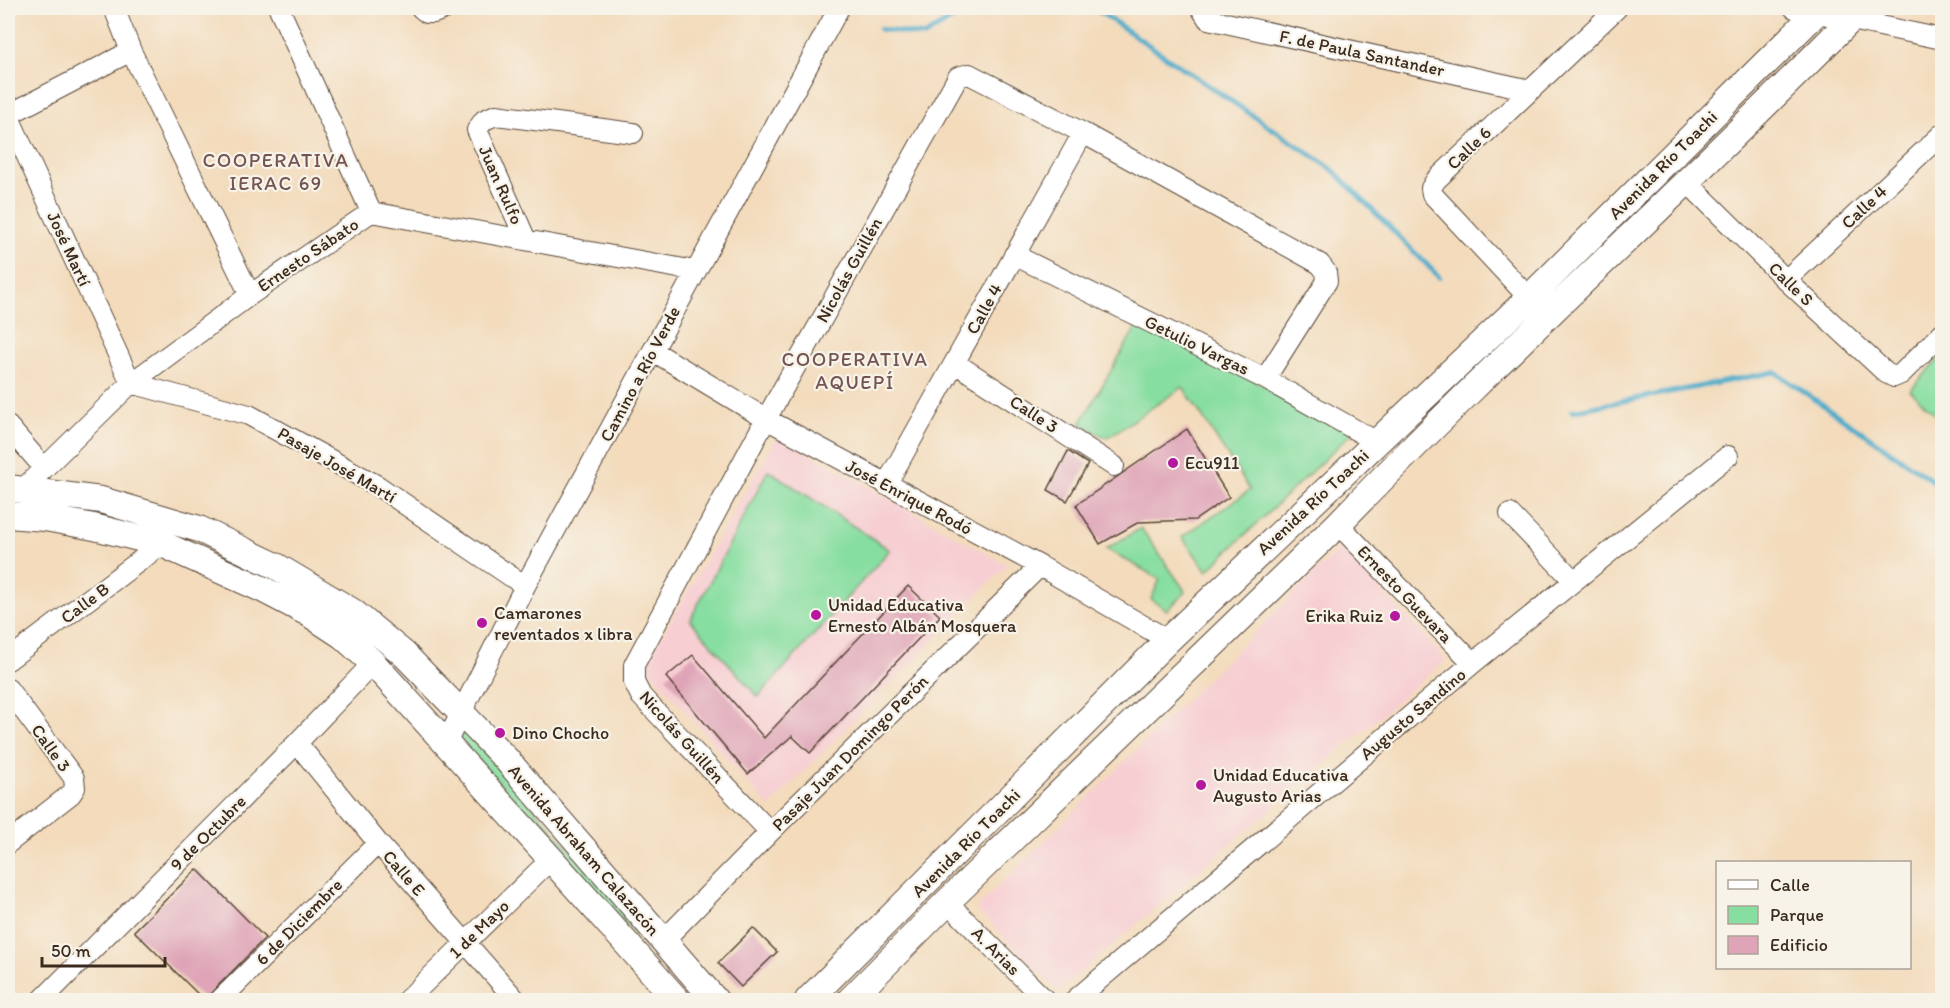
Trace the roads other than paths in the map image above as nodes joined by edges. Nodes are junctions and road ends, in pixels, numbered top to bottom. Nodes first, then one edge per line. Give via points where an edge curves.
1 (114, 8) edge
2 (279, 8) edge
3 (421, 8) edge
4 (447, 8) edge
5 (839, 8) edge
6 (1201, 8) edge
7 (1617, 8) edge
8 (1811, 9) edge
9 (1856, 14) edge
10 (1942, 39) edge
11 (131, 51) junction
12 (1530, 90) junction
13 (8, 115) edge
14 (633, 133) dead end
15 (1083, 133) junction
16 (1942, 134) edge
17 (1687, 182) junction
18 (371, 212) junction
19 (526, 240) junction
20 (1014, 255) junction
21 (695, 271) junction
22 (1786, 280) junction
23 (250, 295) junction
24 (1529, 298) junction
25 (1942, 333) edge
26 (653, 351) junction
27 (955, 363) junction
28 (1265, 379) junction
29 (131, 383) junction
30 (766, 419) junction
31 (8, 426) edge
32 (1377, 442) junction
33 (1728, 456) dead end
34 (1114, 466) dead end
35 (44, 468) junction
36 (886, 485) junction
37 (15, 489) edge
38 (1510, 514) dead end
39 (8, 515) edge
40 (1338, 524) junction
41 (162, 544) junction
42 (1040, 566) junction
43 (1574, 581) junction
44 (525, 586) junction
45 (1168, 640) junction
46 (8, 660) edge
47 (373, 663) junction
48 (1473, 663) junction
49 (8, 688) edge
50 (461, 711) junction
51 (297, 743) junction
52 (446, 743) junction
53 (770, 832) junction
54 (8, 843) edge
55 (378, 843) junction
56 (551, 859) junction
57 (947, 902) junction
58 (663, 941) junction
59 (464, 943) junction
60 (42, 1000) edge
61 (220, 1000) edge
62 (407, 1000) edge
63 (516, 1000) edge
64 (677, 1000) edge
65 (716, 1000) edge
66 (808, 1000) edge
67 (850, 1000) edge
68 (1045, 1000) edge
69 (1075, 1000) edge

1 - 11 street
2 - 18 street
3 - 4 street via 434,13
5 - 21 street, Camino a Río Verde
6 - 12 street, F. de Paula Santander via 1208,19
7 - 12 street, Calle 6
8 - 9 street
8 - 24 main road, Avenida Río Toachi
9 - 10 street
9 - 17 main road, Avenida Río Toachi
11 - 13 street
11 - 23 street
12 - 24 street, Calle 6 via 1431,188 1432,194
13 - 29 street, José Martí
14 - 19 street, Juan Rulfo via 496,115 484,120 477,130
15 - 20 street, Calle 4
15 - 28 street, Nicolás Guillén via 1320,264 1326,272 1327,281
15 - 30 street, Nicolás Guillén via 969,74 958,77
16 - 22 street, Calle 4
17 - 22 street, Calle S
17 - 40 main road, Avenida Río Toachi
18 - 19 street, Ernesto Sábato
18 - 23 street, Ernesto Sábato
19 - 21 street, Ernesto Sábato
20 - 27 street, Calle 4
20 - 28 street, Getulio Vargas
21 - 26 street, Camino a Río Verde
22 - 25 street, Calle S via 1894,377
23 - 29 street, Ernesto Sábato
24 - 32 main road, Avenida Río Toachi
26 - 30 street, José Enrique Rodó
26 - 44 street, Camino a Río Verde
27 - 34 street, Calle 3
27 - 36 street, Calle 4
28 - 32 street, Getulio Vargas
29 - 35 street, Ernesto Sábato
29 - 44 street, Pasaje José Martí via 249,415 378,486
30 - 36 street, José Enrique Rodó
30 - 53 street, Nicolás Guillén via 634,665 634,682 641,696
31 - 35 street
32 - 45 main road, Avenida Río Toachi
33 - 43 street, Augusto Sandino
35 - 37 street, Ernesto Sábato
36 - 42 street, José Enrique Rodó
37 - 50 main road, Avenida Abraham Calazacón via 101,500 199,530 276,566 352,612 404,654
38 - 43 street
39 - 41 main road, Avenida Abraham Calazacón via 94,527
40 - 48 street, Ernesto Guevara
40 - 57 main road, Avenida Río Toachi
41 - 46 street, Calle B
41 - 47 main road, Avenida Abraham Calazacón via 308,613 343,636
42 - 45 street, José Enrique Rodó
42 - 53 street, Pasaje Juan Domingo Perón
43 - 48 street, Augusto Sandino
44 - 50 street, Camino a Río Verde
45 - 66 main road, Avenida Río Toachi
47 - 51 street, 9 de Octubre
47 - 52 main road, Avenida Abraham Calazacón
48 - 69 street, Augusto Sandino
49 - 54 street, Calle 3 via 74,778 75,788
50 - 52 street, Camino a Río Verde
50 - 58 main road, Avenida Abraham Calazacón
51 - 55 street, Calle E
51 - 60 street, 9 de Octubre
52 - 56 main road, Avenida Abraham Calazacón
53 - 58 street, Pasaje Juan Domingo Perón
55 - 59 street, Calle E
55 - 61 street, 6 de Diciembre
56 - 59 street, 1 de Mayo
56 - 64 main road, Avenida Abraham Calazacón
57 - 67 main road, Avenida Río Toachi
57 - 68 street, A. Arias
58 - 65 main road, Avenida Abraham Calazacón
59 - 62 street, 1 de Mayo
59 - 63 street, Calle E

